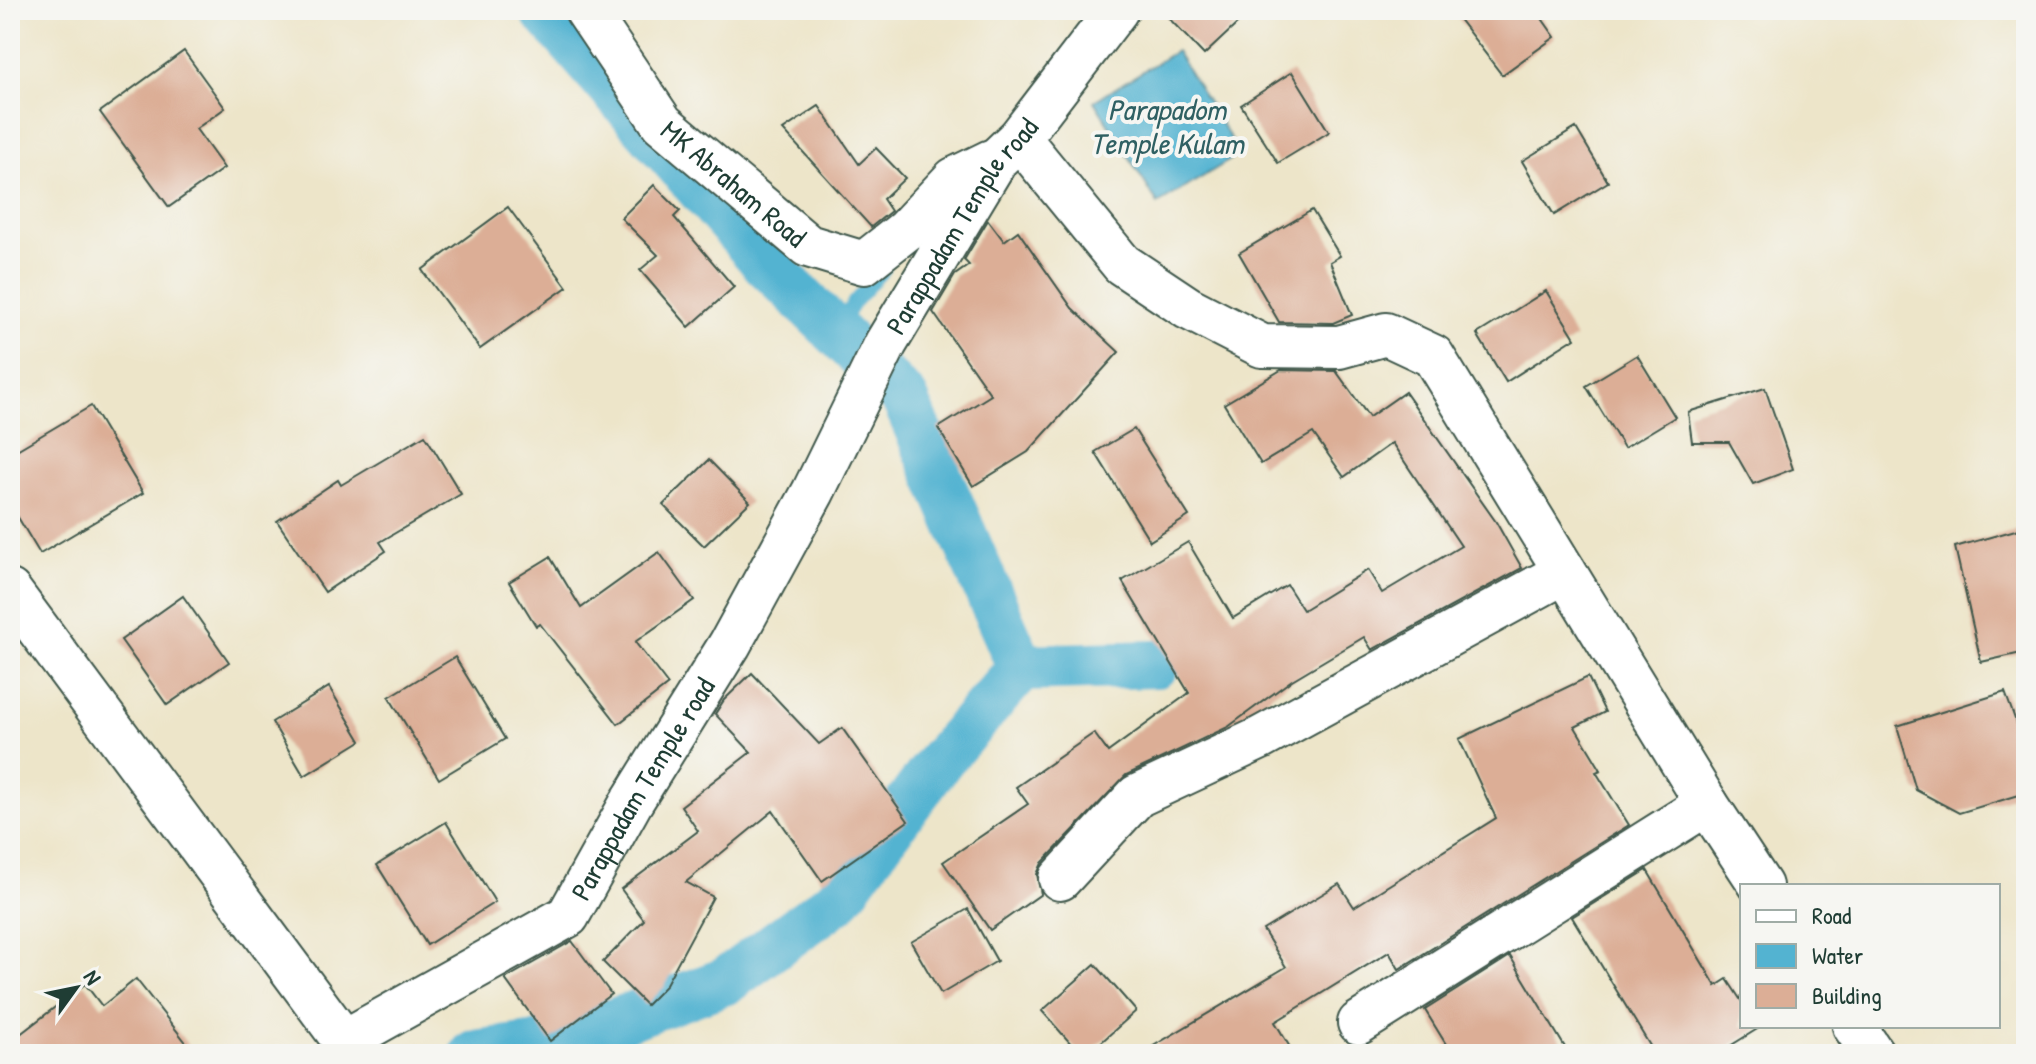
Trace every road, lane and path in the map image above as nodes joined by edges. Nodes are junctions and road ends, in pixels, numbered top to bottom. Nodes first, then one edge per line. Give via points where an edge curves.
1 (586, 10) edge
2 (1117, 10) edge
3 (1008, 148) junction
4 (1565, 572) junction
5 (10, 591) edge
6 (1707, 804) junction
7 (1060, 879) dead end
8 (1760, 884) edge
9 (1359, 1023) dead end
10 (1855, 1028) edge
11 (345, 1049) edge
12 (1873, 1054) edge

1 - 3 street, MK Abraham Road via 662,123 808,246 864,263 906,230 954,179
2 - 3 street, Parappadam Temple road
3 - 4 street via 1122,264 1188,308 1262,346 1339,347 1386,334 1433,356
3 - 11 street, Parappadam Temple road via 886,343 730,644 568,916
4 - 6 street
4 - 7 street via 1273,732 1137,796
5 - 11 street, Parappadam Temple road
6 - 8 street
6 - 9 street
10 - 12 street

